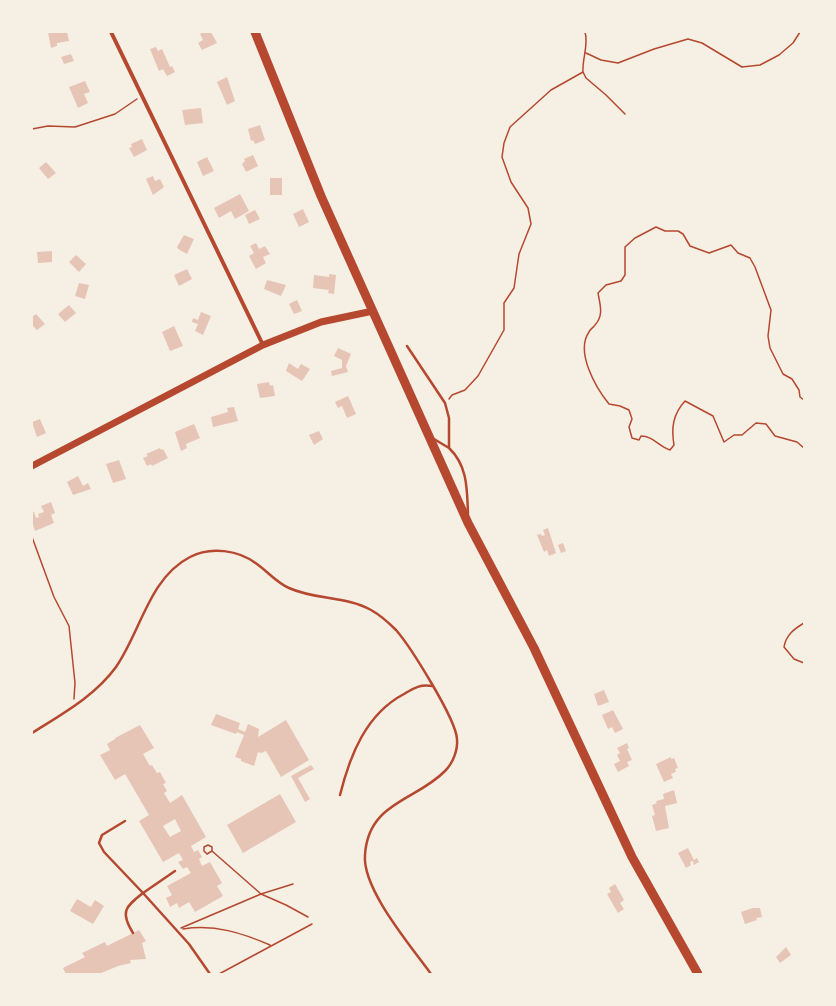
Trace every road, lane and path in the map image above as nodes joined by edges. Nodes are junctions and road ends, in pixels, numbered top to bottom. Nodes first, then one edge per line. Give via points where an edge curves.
1 (111, 32) edge
2 (255, 32) edge
3 (585, 32) edge
4 (800, 32) edge
5 (585, 52) junction
6 (584, 72) junction
7 (141, 96) junction
8 (625, 114) dead end
9 (32, 129) edge
10 (372, 311) junction
11 (263, 345) junction
12 (407, 346) dead end
13 (804, 400) edge
14 (445, 403) junction
15 (429, 437) junction
16 (449, 448) junction
17 (804, 448) edge
18 (32, 466) edge
19 (468, 523) junction
20 (32, 537) edge
21 (804, 623) edge
22 (804, 663) edge
23 (433, 687) junction
24 (74, 706) junction
25 (32, 733) edge
26 (340, 795) dead end
27 (126, 821) dead end
28 (212, 851) junction
29 (175, 871) dead end
30 (293, 884) dead end
31 (143, 893) junction
32 (261, 894) junction
33 (308, 917) dead end
34 (312, 924) dead end
35 (177, 930) junction
36 (133, 933) dead end
37 (270, 946) junction
38 (210, 974) edge
39 (219, 974) edge
40 (431, 974) edge
41 (698, 974) edge

1 - 7 street
2 - 10 highway via 321,196
3 - 5 path
4 - 5 path via 793,43 779,55 760,65 742,67 702,44 688,39 618,63 601,60
5 - 6 path via 582,64
6 - 8 path via 586,78
6 - 14 path via 551,90 510,127 502,157 511,182 528,208 531,224 519,254 514,288 504,303 504,330 478,376 465,390 452,395
7 - 9 path via 115,114 75,127 48,126
7 - 11 street
10 - 11 street via 321,322
10 - 15 highway
11 - 18 street
12 - 14 lane
13 - 17 path via 792,379 783,374 770,348 768,336 771,310 750,258 738,253 731,245 709,253 701,251 690,246 683,234 678,231 665,231 656,227 635,238 625,247 625,274 621,281 606,285 598,293 602,313 589,332 583,348 594,385 609,404 629,410 632,419 629,427 632,438 639,440 641,436 649,436 670,450 674,445 672,424 685,401 713,416 724,442 734,435 742,435 756,423 766,424 775,436 797,442
14 - 16 lane via 449,418
15 - 16 lane
15 - 19 highway
16 - 19 lane via 456,454 466,478
19 - 41 highway via 534,648 632,857
20 - 24 path via 54,597 69,626 75,683
21 - 22 path via 791,632 785,640 784,647 794,659
23 - 24 lane via 400,635 373,611 352,602 295,591 278,582 243,556 210,551 188,558 166,575 115,668 94,691
23 - 26 lane via 422,684 393,700 377,713 356,747
23 - 40 lane via 455,728 456,752 440,776 376,820 367,840 364,856 367,877 372,887
24 - 25 lane
27 - 31 lane via 102,835 99,843 104,852
28 - 28 path via 210,846 204,847 206,853
28 - 32 path
29 - 31 lane
30 - 32 path
31 - 35 lane
31 - 36 lane via 128,904 125,911 125,918
32 - 33 path
32 - 35 path
34 - 37 path
35 - 37 path via 223,929 246,935
35 - 38 lane
37 - 39 path

